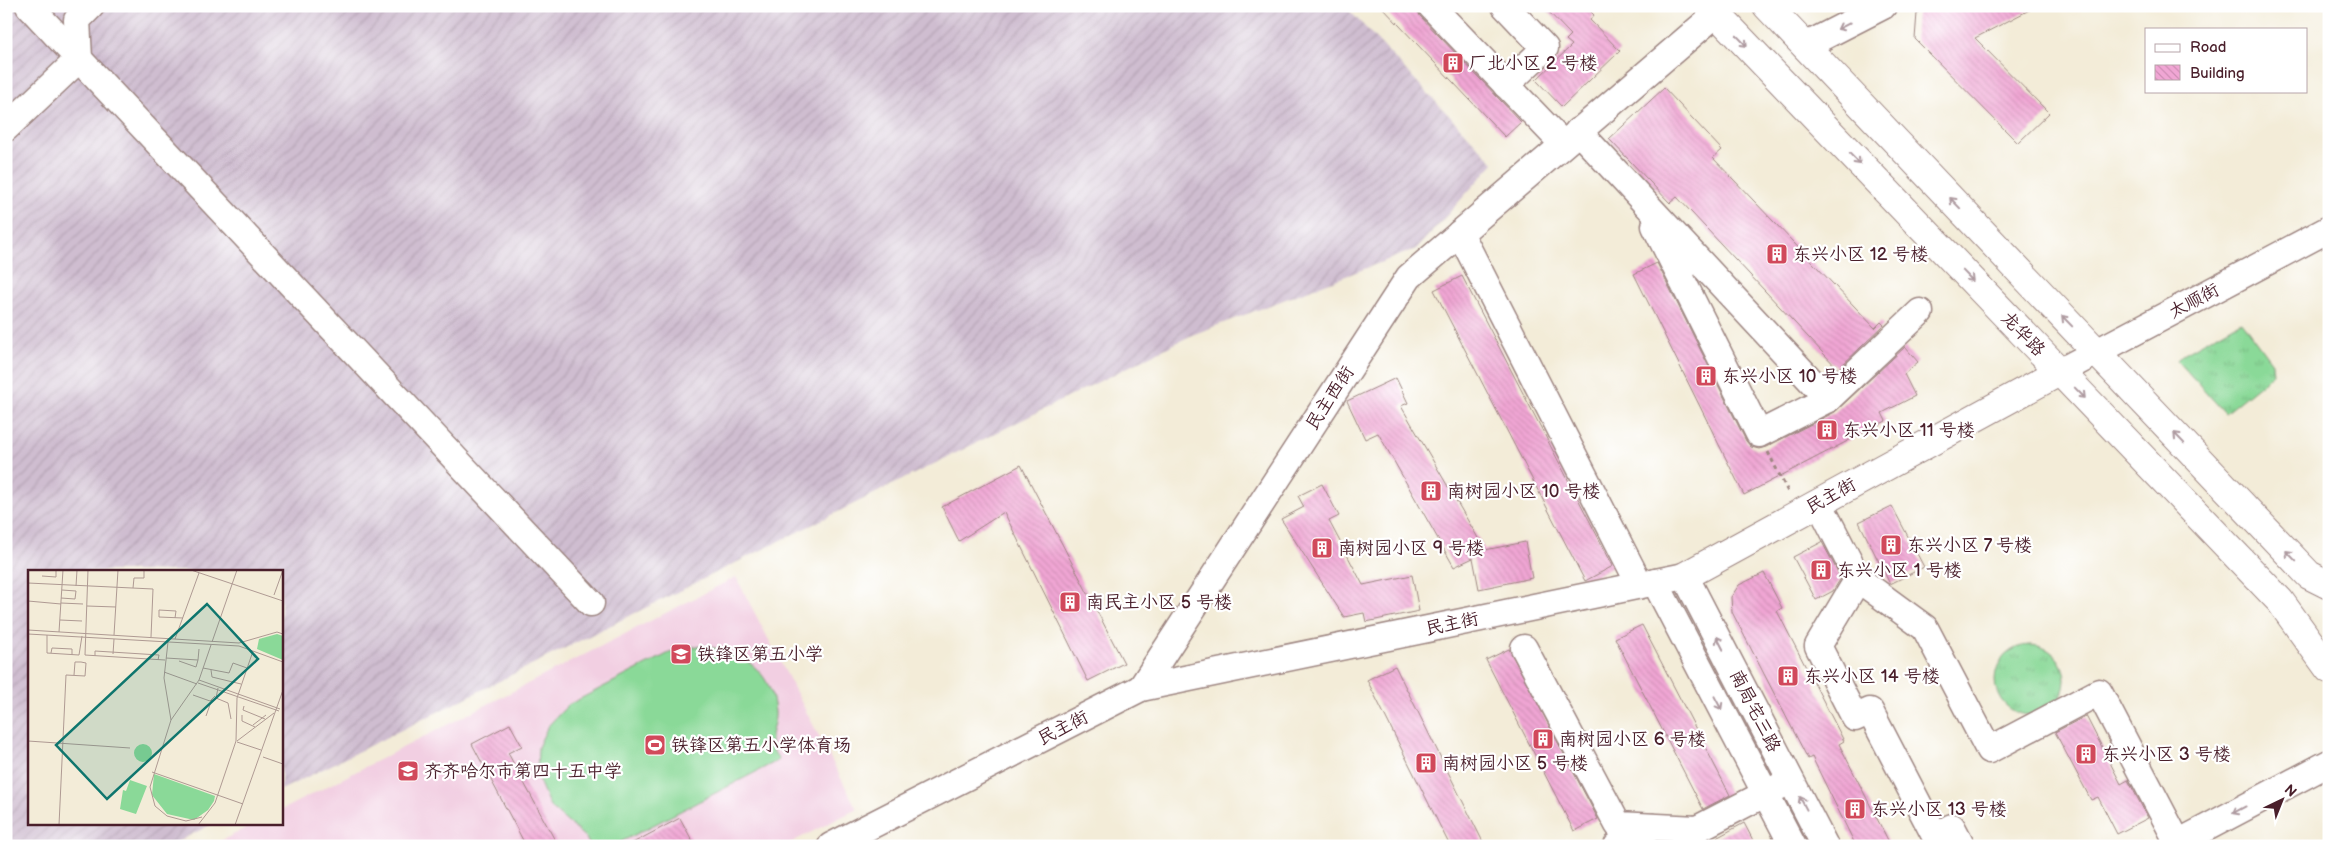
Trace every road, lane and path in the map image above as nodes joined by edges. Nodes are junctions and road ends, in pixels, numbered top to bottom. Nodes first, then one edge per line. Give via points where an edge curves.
1 (29, 6) edge
2 (91, 6) edge
3 (1431, 6) edge
4 (1505, 6) edge
5 (1767, 6) edge
6 (1883, 6) edge
7 (1712, 10) edge
8 (1806, 46) junction
9 (79, 59) junction
10 (1506, 85) junction
11 (6, 128) edge
12 (1570, 138) junction
13 (1642, 200) junction
14 (2329, 230) edge
15 (1460, 233) junction
16 (1920, 312) dead end
17 (2097, 352) junction
18 (2060, 372) junction
19 (1828, 400) junction
20 (1759, 434) junction
21 (1809, 508) junction
22 (1685, 576) junction
23 (1858, 579) junction
24 (1648, 584) junction
25 (2329, 585) edge
26 (591, 603) dead end
27 (1524, 648) dead end
28 (2329, 668) edge
29 (1141, 688) junction
30 (2329, 763) edge
31 (1791, 780) junction
32 (1765, 793) junction
33 (1654, 827) junction
34 (1693, 837) edge
35 (2175, 844) edge
36 (831, 846) edge
37 (1617, 846) edge
38 (1793, 846) edge
39 (1826, 846) edge
40 (1962, 846) edge

1 - 9 street
2 - 9 street via 77,20
3 - 10 street
4 - 10 street via 1545,48
5 - 8 main road
6 -> 8 street
7 - 12 street, 民主西街
7 -> 18 main road, 龙华路
17 -> 8 main road
9 - 11 street
9 - 26 street
10 - 12 street
12 - 13 street
12 - 15 street, 民主西街
13 - 19 street
13 - 20 street
14 - 17 street, 太顺街
15 - 24 street, 南局宅三路
15 - 29 street, 民主西街 via 1409,277
16 - 19 street
17 - 18 street, 太顺街
25 -> 17 main road via 2309,575
18 - 21 main road, 民主街
18 -> 28 main road, 龙华路 via 2280,601
19 - 20 street
20 - 21 path
21 - 22 main road, 民主街
21 - 23 street
22 - 24 street, 民主街
31 -> 22 street, 南局宅三路
23 - 35 street via 1925,628 1989,750 2099,692
23 - 40 street via 1818,646 1855,718 1870,710 1935,836 1952,827
24 - 29 street, 民主街
24 -> 32 street, 南局宅三路
27 - 33 street via 1618,825
29 - 36 street, 民主街
30 -> 35 street
31 - 32 street
39 -> 31 street, 南局宅三路
32 - 34 street
32 - 38 street, 南局宅三路
33 - 34 street
33 - 37 street

